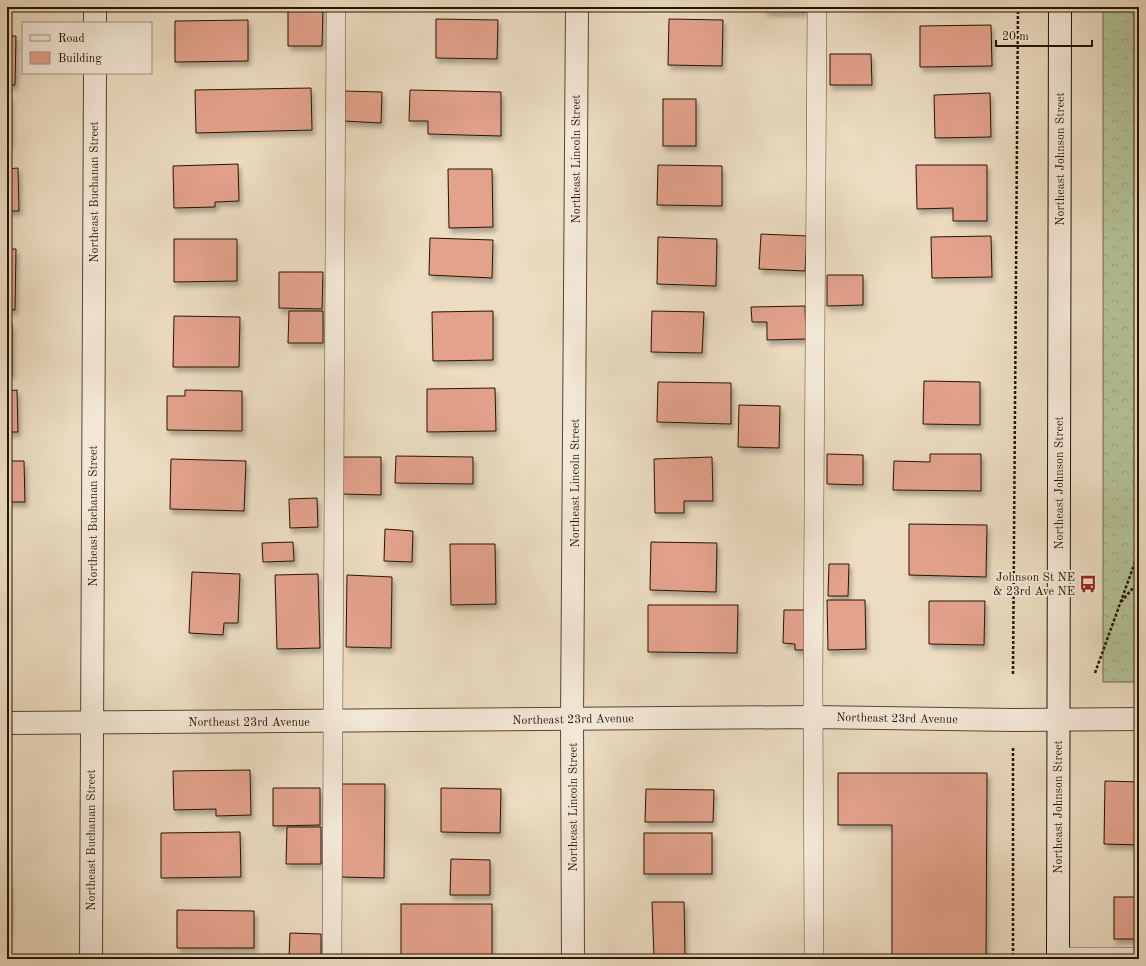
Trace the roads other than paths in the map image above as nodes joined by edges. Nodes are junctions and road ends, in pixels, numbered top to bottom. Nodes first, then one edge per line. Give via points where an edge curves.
1 (95, 7) edge
2 (336, 7) edge
3 (577, 7) edge
4 (816, 7) edge
5 (1060, 7) edge
6 (95, 22) edge
7 (95, 74) edge
8 (812, 717) junction
9 (572, 719) junction
10 (1139, 719) edge
11 (1059, 720) junction
12 (332, 722) junction
13 (7, 723) edge
14 (92, 723) junction
15 (1139, 957) edge
16 (1058, 958) edge
17 (91, 959) edge
18 (332, 959) edge
19 (573, 959) edge
20 (814, 959) edge

1 - 6 street
2 - 12 lane
3 - 9 street, Northeast Lincoln Street
4 - 8 lane
5 - 11 street, Northeast Johnson Street
7 - 14 street, Northeast Buchanan Street
8 - 9 street, Northeast 23rd Avenue
8 - 11 street, Northeast 23rd Avenue
8 - 20 lane
9 - 12 street, Northeast 23rd Avenue
9 - 19 street, Northeast Lincoln Street
10 - 11 street, Northeast 23rd Avenue
11 - 16 street, Northeast Johnson Street
12 - 14 street, Northeast 23rd Avenue
12 - 18 lane
13 - 14 street, Northeast 23rd Avenue
14 - 17 street, Northeast Buchanan Street
15 - 16 lane

